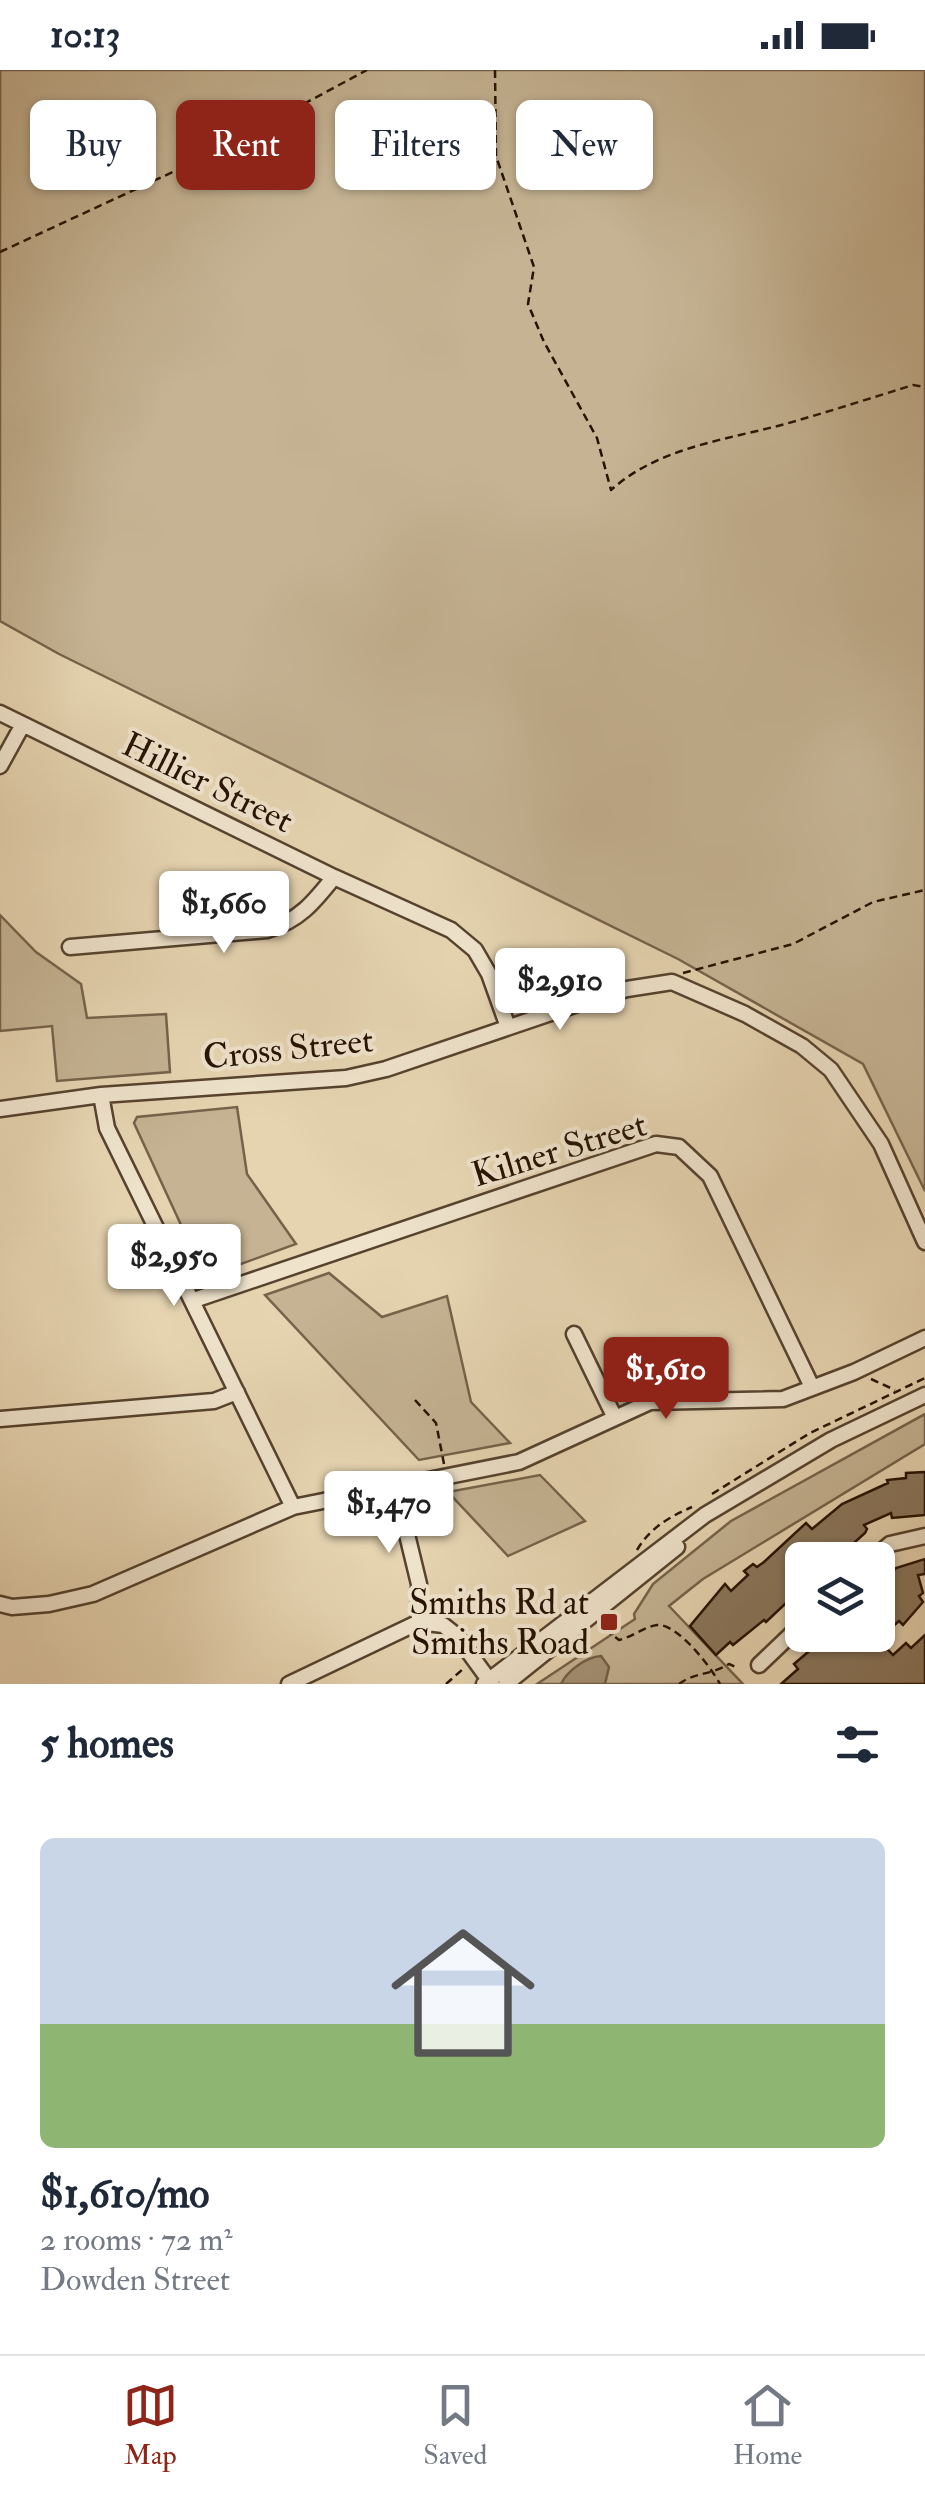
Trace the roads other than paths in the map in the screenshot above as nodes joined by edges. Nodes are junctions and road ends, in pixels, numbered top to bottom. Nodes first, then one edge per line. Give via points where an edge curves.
1 (0, 713) edge
2 (22, 726) junction
3 (0, 766) edge
4 (334, 876) junction
5 (70, 947) dead end
6 (508, 1027) junction
7 (100, 1095) junction
8 (0, 1108) edge
9 (925, 1242) edge
10 (194, 1300) junction
11 (574, 1334) dead end
12 (925, 1338) edge
13 (812, 1387) junction
14 (236, 1392) junction
15 (925, 1395) edge
16 (614, 1418) junction
17 (0, 1419) edge
18 (396, 1485) junction
19 (739, 1496) junction
20 (294, 1507) junction
21 (925, 1536) edge
22 (894, 1542) edge
23 (0, 1604) edge
24 (419, 1622) junction
25 (785, 1640) edge
26 (759, 1664) dead end
27 (488, 1683) edge
28 (289, 1684) edge
29 (506, 1684) edge

1 - 2 street, Hillier Street
2 - 3 street
2 - 4 street, Hillier Street
4 - 5 street via 289,924 267,930
4 - 6 street, Hillier Street via 451,930 475,950
6 - 7 street, Cross Street via 346,1078
6 - 9 street, Cross Street via 626,988 672,982 745,1014 831,1070 881,1144
7 - 8 street, Cross Street
7 - 10 street via 108,1128
10 - 13 street, Kilner Street via 656,1144 679,1147 710,1176
10 - 14 street
11 - 16 street
12 - 13 street
13 - 16 street via 782,1398 650,1402
14 - 17 street via 214,1400
14 - 20 street
15 - 19 street via 831,1440
16 - 18 street via 519,1462
18 - 20 street
18 - 24 street via 419,1584
19 - 27 street
19 - 29 street
20 - 23 street via 93,1594 49,1604
21 - 22 street
24 - 27 street via 443,1625 457,1636
24 - 28 street
25 - 26 street

